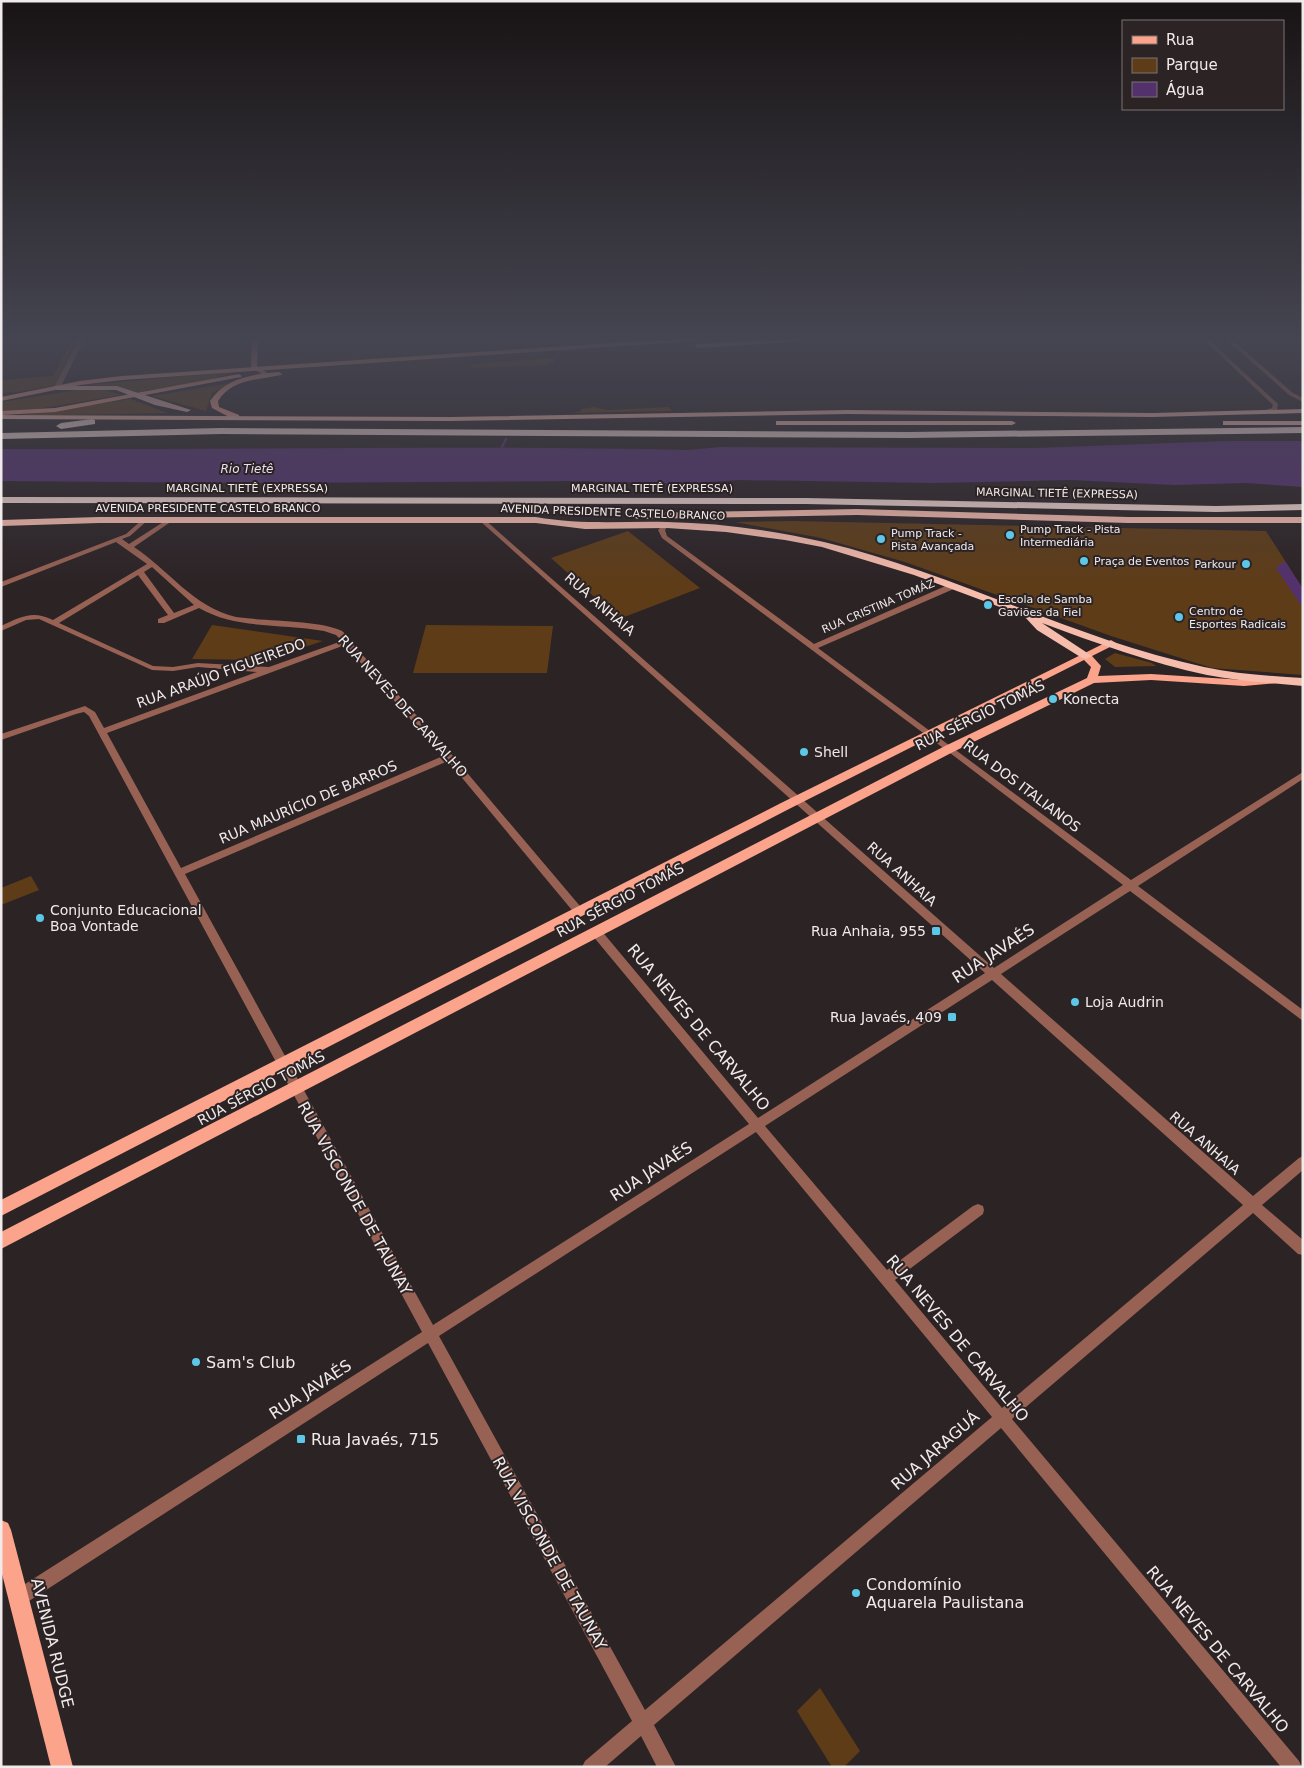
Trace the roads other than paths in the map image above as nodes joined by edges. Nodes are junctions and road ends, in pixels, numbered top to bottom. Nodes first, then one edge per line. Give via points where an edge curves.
1 (59, 421) edge
2 (148, 421) edge
3 (938, 421) edge
4 (1274, 421) edge
5 (92, 422) junction
6 (970, 423) junction
7 (1246, 423) junction
8 (1303, 423) edge
9 (247, 426) junction
10 (1, 429) edge
11 (1303, 430) edge
12 (221, 432) junction
13 (1, 436) edge
14 (1, 500) edge
15 (128, 501) junction
16 (1303, 508) edge
17 (1, 509) edge
18 (1, 516) edge
19 (49, 520) junction
20 (99, 520) junction
21 (145, 520) junction
22 (170, 520) junction
23 (482, 520) junction
24 (536, 520) junction
25 (1303, 520) edge
26 (1, 523) edge
27 (666, 525) junction
28 (1, 530) edge
29 (128, 535) junction
30 (116, 539) junction
31 (129, 547) junction
32 (152, 564) junction
33 (139, 571) junction
34 (1, 585) edge
35 (953, 586) junction
36 (200, 606) junction
37 (1025, 612) junction
38 (173, 616) junction
39 (161, 621) dead end
40 (53, 623) junction
41 (1, 629) edge
42 (348, 642) junction
43 (1111, 643) junction
44 (813, 647) junction
45 (1086, 656) junction
46 (271, 670) junction
47 (1092, 680) junction
48 (1277, 680) junction
49 (1303, 682) edge
50 (103, 731) junction
51 (930, 734) junction
52 (1, 737) edge
53 (949, 748) junction
54 (448, 757) junction
55 (1303, 776) edge
56 (798, 800) junction
57 (817, 817) junction
58 (178, 873) junction
59 (1131, 885) junction
60 (580, 912) junction
61 (596, 932) junction
62 (991, 974) junction
63 (1303, 1016) edge
64 (282, 1065) junction
65 (296, 1090) junction
66 (757, 1124) junction
67 (1303, 1162) edge
68 (1252, 1204) junction
69 (1, 1208) edge
70 (978, 1210) dead end
71 (1, 1241) edge
72 (1303, 1249) edge
73 (886, 1280) junction
74 (430, 1332) junction
75 (1000, 1417) junction
76 (1, 1530) edge
77 (20, 1597) junction
78 (643, 1723) junction
79 (62, 1767) edge
80 (591, 1767) edge
81 (667, 1767) edge
82 (1293, 1767) edge

1 - 5 highway
2 - 9 highway via 234,422
3 - 6 highway
4 - 7 highway
5 - 9 highway
5 - 10 highway
6 - 7 highway
6 - 9 highway
7 - 8 highway
10 - 12 highway
11 - 12 highway via 929,435
12 - 13 highway
14 - 15 highway, MARGINAL TIETÊ (EXPRESSA)
15 - 16 highway, MARGINAL TIETÊ (EXPRESSA) via 814,501
15 - 17 highway via 90,509
18 - 20 highway via 83,515
19 - 20 highway, AVENIDA PRESIDENTE CASTELO BRANCO
19 - 26 highway
19 - 28 highway
20 - 21 highway, AVENIDA PRESIDENTE CASTELO BRANCO
21 - 22 highway, AVENIDA PRESIDENTE CASTELO BRANCO
21 - 29 street
22 - 23 highway, AVENIDA PRESIDENTE CASTELO BRANCO
22 - 31 street
23 - 24 highway, AVENIDA PRESIDENTE CASTELO BRANCO
23 - 56 street, RUA ANHAIA
24 - 25 highway via 829,512 1128,520
24 - 27 highway, AVENIDA PRESIDENTE CASTELO BRANCO via 557,525
27 - 35 highway, AVENIDA PRESIDENTE CASTELO BRANCO via 745,531 823,544
27 - 44 street, RUA DOS ITALIANOS via 660,530 664,537
29 - 30 street
29 - 31 street
30 - 31 street, RUA NEVES DE CARVALHO
30 - 34 street
31 - 32 street, RUA NEVES DE CARVALHO
32 - 33 street
32 - 36 street, RUA NEVES DE CARVALHO
33 - 38 street
33 - 40 street
35 - 37 highway, AVENIDA PRESIDENTE CASTELO BRANCO
35 - 44 street, RUA CRISTINA TOMÁZ
36 - 38 street
36 - 42 street, RUA NEVES DE CARVALHO via 238,621 334,631
37 - 43 highway, AVENIDA PRESIDENTE CASTELO BRANCO
37 - 45 highway via 1041,628
38 - 39 street
40 - 41 street via 40,618 25,618
40 - 46 street via 152,668 198,665
42 - 46 street, RUA ARAÚJO FIGUEIREDO
42 - 54 street, RUA NEVES DE CARVALHO
43 - 45 main road, RUA SÉRGIO TOMÁS
43 - 48 highway, AVENIDA PRESIDENTE CASTELO BRANCO via 1194,668
44 - 51 street, RUA DOS ITALIANOS
45 - 47 main road via 1096,666
45 - 51 main road, RUA SÉRGIO TOMÁS
46 - 50 street, RUA ARAÚJO FIGUEIREDO
47 - 48 main road, RUA SÉRGIO TOMÁS via 1151,678 1244,683
47 - 53 main road, RUA SÉRGIO TOMÁS
48 - 49 highway, AVENIDA PRESIDENTE CASTELO BRANCO
50 - 52 street, RUA VISCONDE DE TAUNAY via 90,710 85,709
50 - 58 street, RUA VISCONDE DE TAUNAY
51 - 53 street, RUA DOS ITALIANOS
51 - 56 main road, RUA SÉRGIO TOMÁS
53 - 57 main road, RUA SÉRGIO TOMÁS
53 - 59 street, RUA DOS ITALIANOS
54 - 58 street, RUA MAURÍCIO DE BARROS
54 - 60 street, RUA NEVES DE CARVALHO
55 - 59 street, RUA JAVAÉS
56 - 57 street, RUA ANHAIA
56 - 60 main road, RUA SÉRGIO TOMÁS
57 - 61 main road, RUA SÉRGIO TOMÁS
57 - 62 street, RUA ANHAIA
58 - 64 street, RUA VISCONDE DE TAUNAY
59 - 62 street, RUA JAVAÉS
59 - 63 street, RUA DOS ITALIANOS
60 - 64 main road, RUA SÉRGIO TOMÁS
61 - 65 main road, RUA SÉRGIO TOMÁS
61 - 66 street, RUA NEVES DE CARVALHO
62 - 66 street, RUA JAVAÉS
62 - 68 street, RUA ANHAIA
64 - 65 street, RUA VISCONDE DE TAUNAY
64 - 69 main road, RUA SÉRGIO TOMÁS
65 - 71 main road, RUA SÉRGIO TOMÁS
65 - 74 street, RUA VISCONDE DE TAUNAY
66 - 73 street, RUA NEVES DE CARVALHO
66 - 74 street, RUA JAVAÉS
67 - 68 street, RUA JARAGUÁ
68 - 72 street, RUA ANHAIA
68 - 75 street, RUA JARAGUÁ
70 - 73 street
73 - 75 street, RUA NEVES DE CARVALHO
74 - 77 street, RUA JAVAÉS
74 - 78 street, RUA VISCONDE DE TAUNAY
75 - 78 street, RUA JARAGUÁ
75 - 82 street, RUA NEVES DE CARVALHO
76 - 77 main road, AVENIDA RUDGE
77 - 79 main road, AVENIDA RUDGE
78 - 80 street, RUA JARAGUÁ
78 - 81 street, RUA VISCONDE DE TAUNAY

